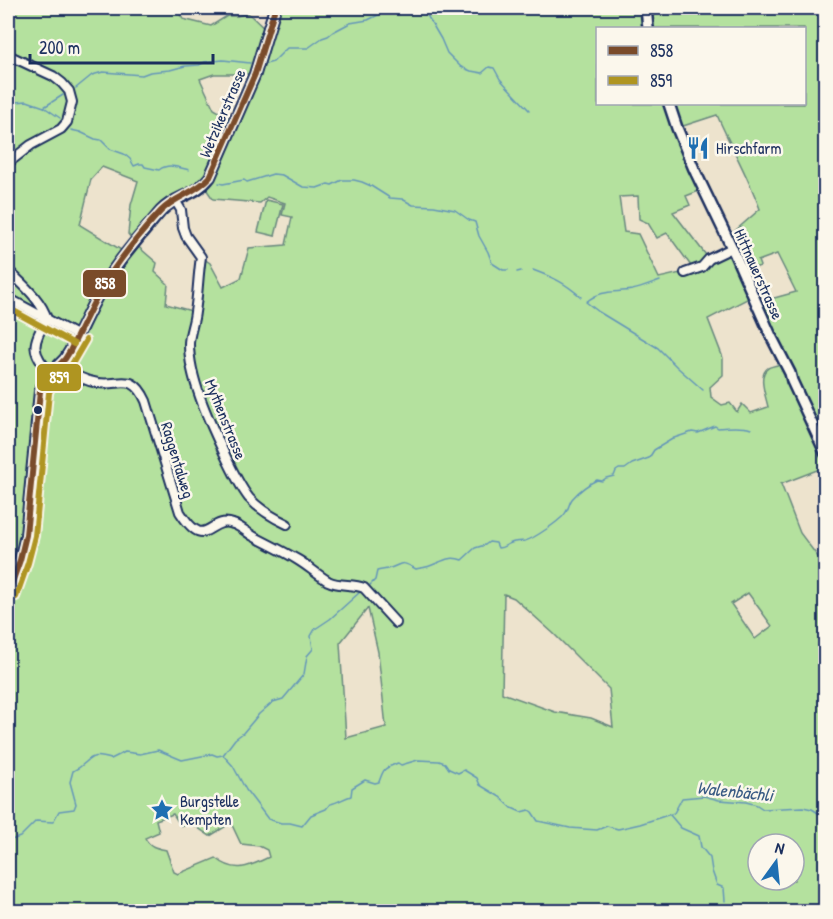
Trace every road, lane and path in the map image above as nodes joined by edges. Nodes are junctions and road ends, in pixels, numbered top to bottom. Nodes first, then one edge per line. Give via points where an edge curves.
1 (275, 8) edge
2 (646, 8) edge
3 (648, 27) edge
4 (8, 55) edge
5 (669, 105) edge
6 (8, 163) edge
7 (175, 200) junction
8 (732, 248) junction
9 (8, 270) edge
10 (685, 273) dead end
11 (8, 298) edge
12 (47, 319) junction
13 (78, 336) junction
14 (59, 365) junction
15 (51, 373) junction
16 (821, 433) edge
17 (825, 454) edge
18 (287, 524) dead end
19 (8, 594) edge
20 (396, 623) dead end

1 - 7 street, Wetzikerstrasse via 255,74 210,177 204,186
2 - 3 street
4 - 6 street via 53,76 69,92 72,102 64,126
5 - 8 street, Hittnauerstrasse
7 - 13 street, Wetzikerstrasse via 160,212 116,267
7 - 18 street, Mythenstrasse via 186,236 201,257 189,343 199,394 232,470 249,496 264,512
8 - 10 street
8 - 16 street, Hittnauerstrasse via 792,381
9 - 12 street via 30,292
11 - 12 street
12 - 13 street
12 - 15 street via 35,340 39,358
13 - 14 street, Wetzikerstrasse
14 - 15 street, Wetzikerstrasse
14 - 20 street, Raggentalweg via 90,381 129,382 137,386 146,401 180,512 195,530 207,531 227,522 234,524 337,585 364,588
15 - 19 street, Wetzikerstrasse via 40,391 26,535
16 - 17 street, Hittnauerstrasse

